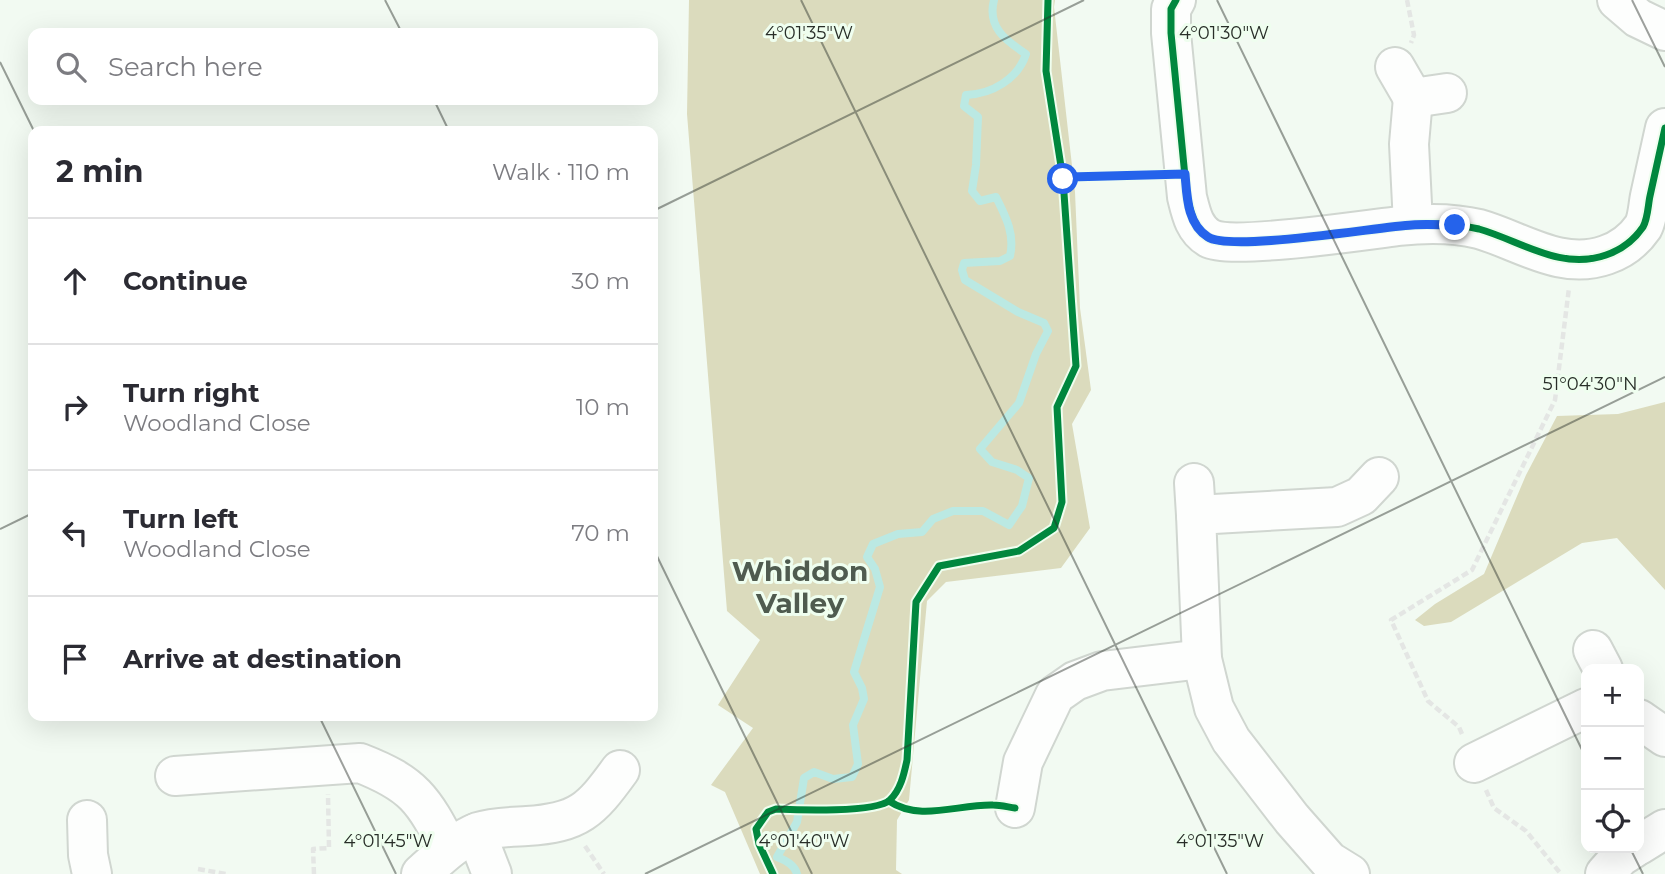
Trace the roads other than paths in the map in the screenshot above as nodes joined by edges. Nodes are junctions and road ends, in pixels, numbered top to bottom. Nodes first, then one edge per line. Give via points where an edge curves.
1 (1176, 0) edge
2 (1617, 0) edge
3 (1665, 31) edge
4 (1418, 86) road end
5 (1665, 128) edge
6 (1413, 225) junction
7 (1383, 470) dead end
8 (1202, 659) junction
9 (1581, 710) edge
10 (1644, 722) edge
11 (1665, 737) edge
12 (1474, 763) road end
13 (620, 769) dead end
14 (175, 776) dead end
15 (87, 820) dead end
16 (1020, 820) road end
17 (1665, 829) edge
18 (1644, 842) edge
19 (449, 852) edge
20 (1626, 853) edge
21 (92, 874) edge
22 (492, 874) edge
23 (1350, 874) edge
24 (1605, 874) edge

1 - 6 street via 1171,9 1171,33 1187,197 1193,222 1209,238 1222,242 1273,240
2 - 3 street via 1638,18
4 - 6 street via 1409,144
5 - 6 street via 1644,225 1616,252 1573,261 1479,229
7 - 8 street via 1361,496 1337,507 1195,499
8 - 16 street via 1102,671 1055,695 1023,762
8 - 23 street via 1214,708 1231,740 1329,861
9 - 12 street
10 - 11 street
13 - 19 street via 600,799 584,812 545,825 499,827
14 - 19 street via 360,763 412,790 429,810
15 - 21 street
17 - 18 street
19 - 22 street
20 - 24 street

